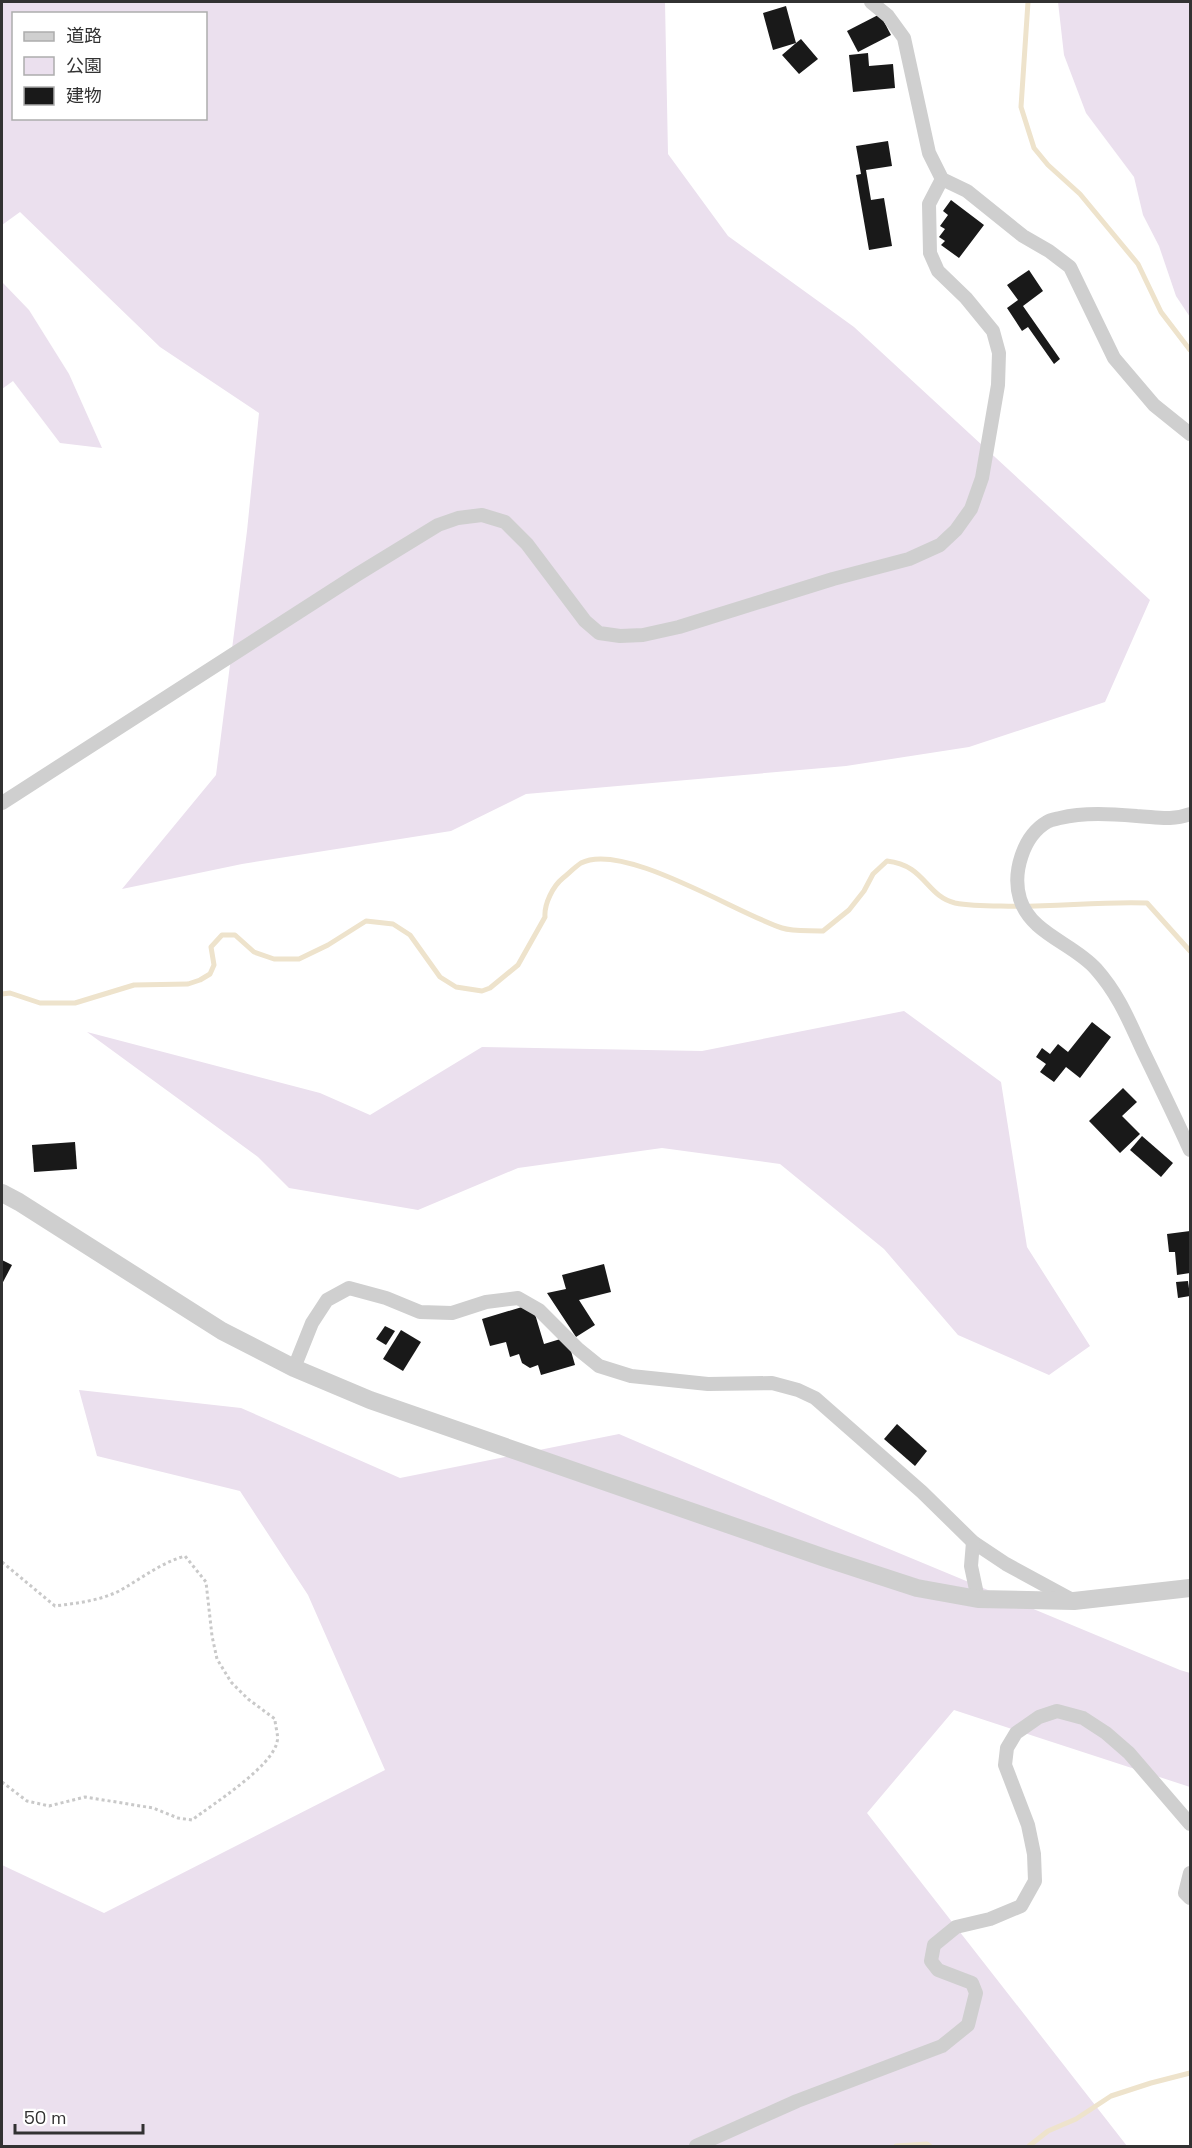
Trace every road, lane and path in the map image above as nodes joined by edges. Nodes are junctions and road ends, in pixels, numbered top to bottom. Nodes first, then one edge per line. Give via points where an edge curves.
1 (872, 2) edge
2 (942, 179) junction
3 (1191, 434) edge
4 (2, 803) edge
5 (1191, 814) edge
6 (1191, 1150) edge
7 (2, 1193) edge
8 (294, 1368) junction
9 (973, 1542) junction
10 (2, 1562) edge
11 (1191, 1588) edge
12 (978, 1599) junction
13 (1074, 1601) junction
14 (2, 1782) edge
15 (1191, 1824) edge
16 (1191, 1873) edge
17 (1191, 1898) edge
18 (696, 2146) edge

1 - 2 street via 904,38 929,153
2 - 3 street via 967,191 1070,267 1114,358 1154,405
2 - 4 street via 929,204 930,253 939,271 993,331 999,353 998,385 982,478 971,509 940,544 909,559 679,627 620,636 599,633 585,621 527,543 505,522 483,515 458,518 438,525 358,574
5 - 6 street via 1175,819 1073,815 1047,821 1031,837 1019,863 1020,899 1032,919 1046,933 1080,954 1118,999
7 - 8 street via 222,1331
8 - 9 street via 312,1323 327,1300 349,1288 420,1311 452,1313 486,1302 518,1298 539,1310 599,1366 631,1376 708,1384 772,1383 815,1398
8 - 12 street via 370,1400 825,1558 917,1587
9 - 12 street via 971,1566
9 - 13 street
10 - 14 path via 55,1606 87,1602 117,1592 169,1560 185,1556 206,1582 217,1659 231,1682 274,1719 278,1741 268,1760 192,1820 153,1808 85,1797 49,1806 27,1801
11 - 13 street
12 - 13 street
15 - 18 street via 1130,1753 1106,1733 1083,1718 1057,1711 1039,1717 1016,1733 1005,1766 1028,1825 1035,1881 1022,1906 956,1927 934,1945 931,1961 938,1970 972,1983 976,1992 968,2025 942,2046 797,2101
16 - 17 street via 1185,1893

